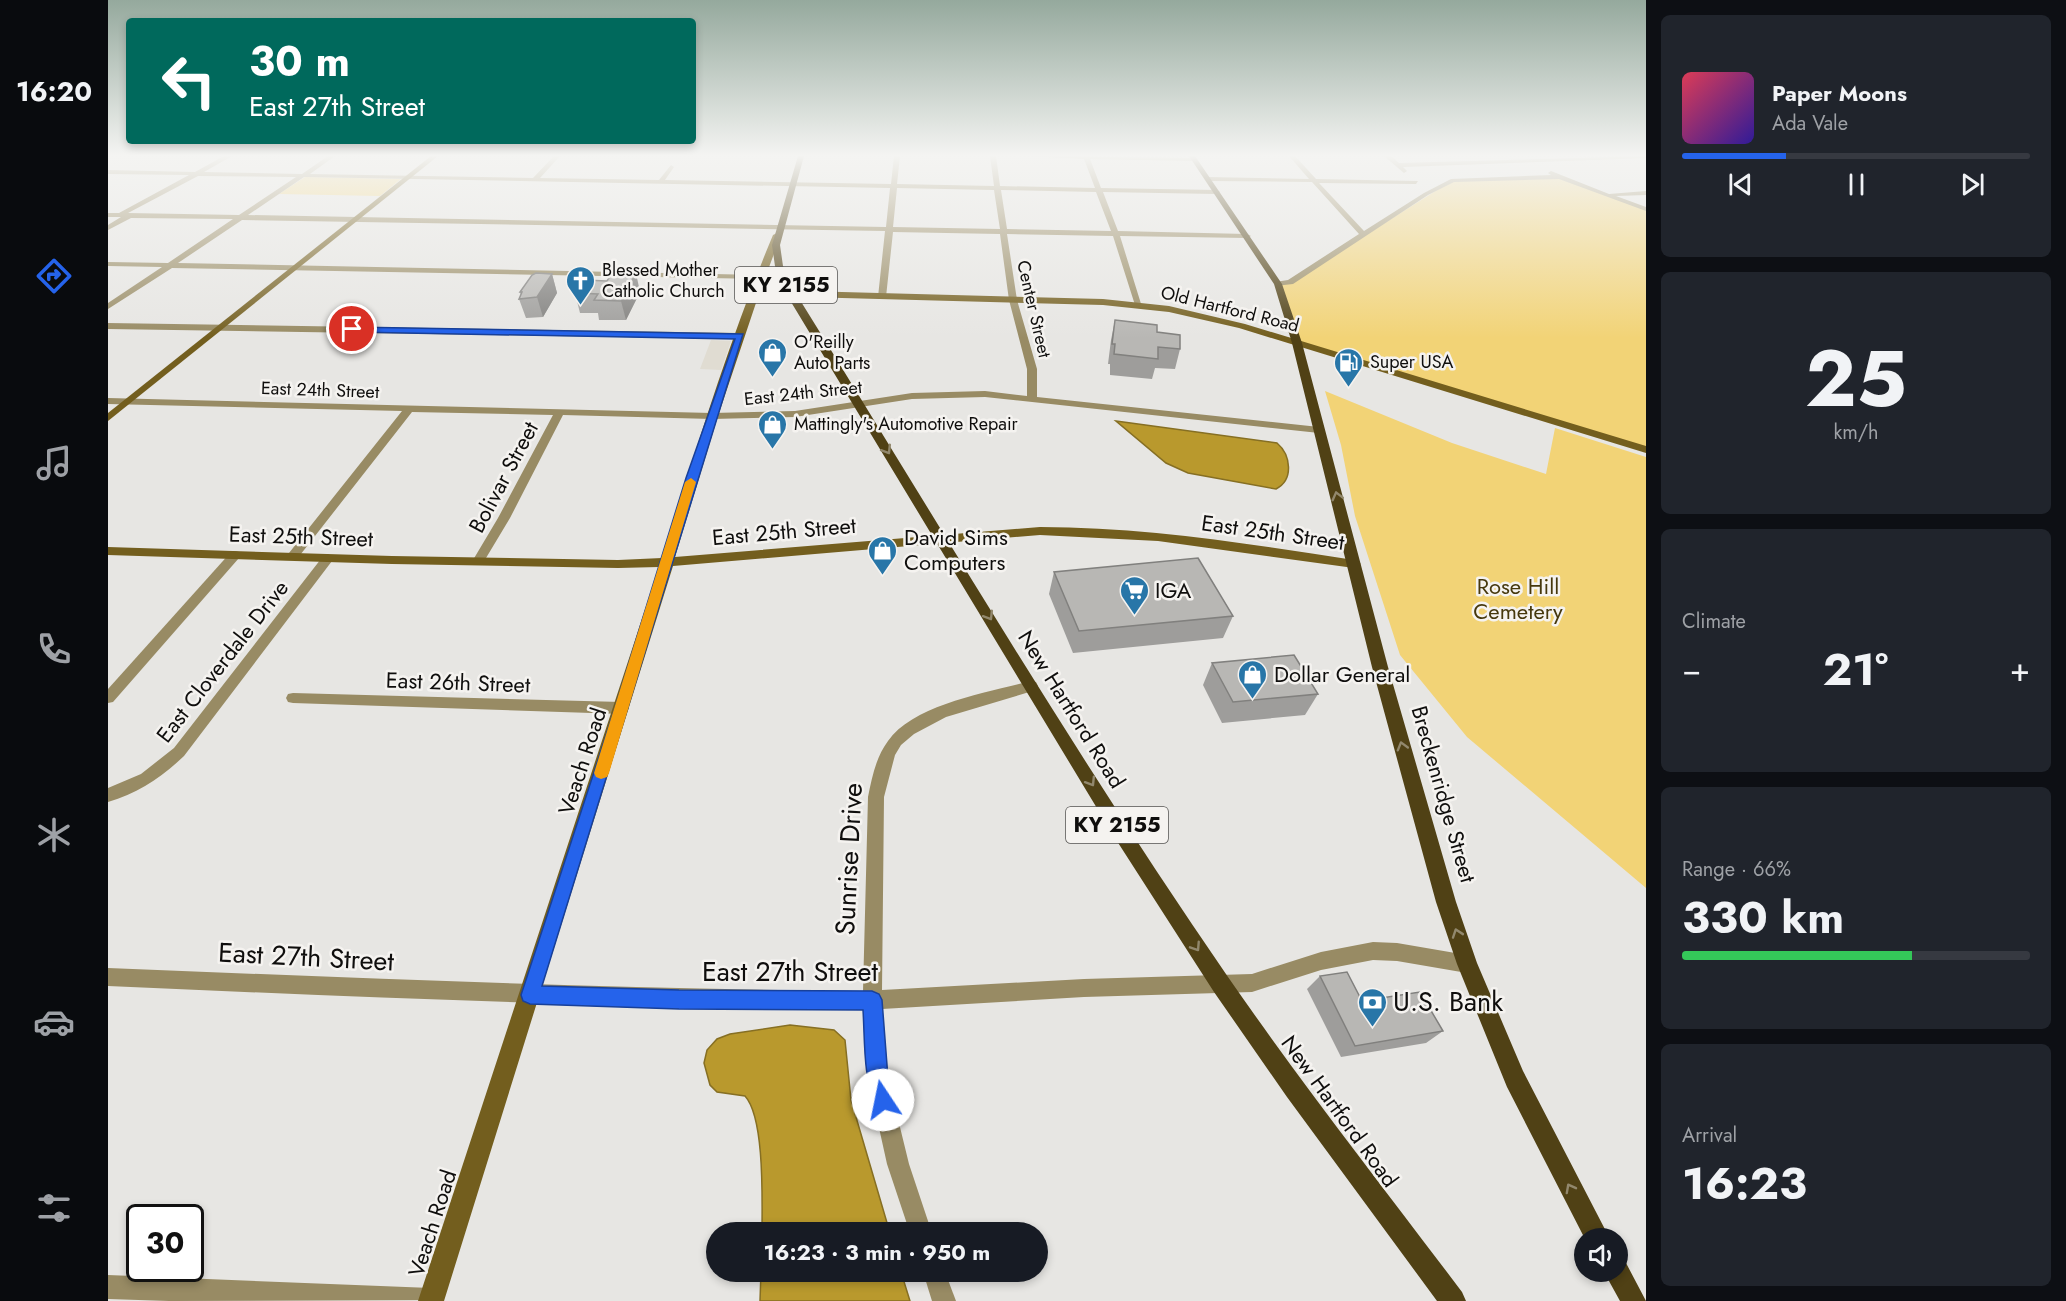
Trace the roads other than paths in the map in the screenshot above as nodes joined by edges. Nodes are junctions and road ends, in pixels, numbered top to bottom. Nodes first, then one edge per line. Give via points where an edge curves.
1 (123, 217) edge
2 (238, 217) edge
3 (308, 217) edge
4 (783, 217) edge
5 (890, 217) edge
6 (1001, 217) edge
7 (1107, 217) edge
8 (1234, 217) edge
9 (1347, 217) edge
10 (1391, 217) edge
11 (358, 218) junction
12 (108, 228) edge
13 (889, 228) junction
14 (778, 231) junction
15 (1002, 231) junction
16 (1113, 233) junction
17 (1363, 235) junction
18 (1247, 236) junction
19 (108, 262) edge
20 (168, 264) junction
21 (297, 267) junction
22 (1278, 284) junction
23 (758, 286) junction
24 (790, 292) junction
25 (882, 297) junction
26 (108, 299) edge
27 (1013, 300) junction
28 (1139, 305) junction
29 (108, 307) edge
30 (108, 321) edge
31 (108, 326) edge
32 (221, 327) junction
33 (740, 336) junction
34 (1297, 343) junction
35 (1032, 398) junction
36 (108, 401) edge
37 (129, 401) junction
38 (858, 405) junction
39 (409, 409) junction
40 (560, 411) junction
41 (712, 416) junction
42 (108, 418) edge
43 (1319, 430) junction
44 (1646, 450) edge
45 (942, 539) junction
46 (108, 551) edge
47 (235, 555) junction
48 (293, 556) junction
49 (328, 558) junction
50 (479, 560) junction
51 (668, 562) junction
52 (1354, 564) junction
53 (1031, 686) junction
54 (108, 698) edge
55 (293, 698) dead end
56 (622, 708) junction
57 (108, 795) edge
58 (1467, 964) junction
59 (108, 977) edge
60 (1221, 985) junction
61 (530, 995) junction
62 (872, 1000) junction
63 (917, 1222) edge
64 (1592, 1228) edge
65 (937, 1282) edge
66 (1623, 1282) edge
67 (108, 1287) edge
68 (431, 1300) edge
69 (944, 1301) edge
70 (1454, 1301) edge
71 (1634, 1301) edge

1 - 12 street
2 - 20 street
3 - 11 street
4 - 14 main road, KY 2155
5 - 13 street
6 - 15 street, Center Street
7 - 16 street
8 - 18 main road, Breckenridge Street
9 - 17 street
10 - 17 street
11 - 14 street
11 - 21 street
13 - 14 street
13 - 15 street
13 - 25 street
14 - 23 street, Veach Road
14 - 24 main road, New Hartford Road / KY 2155 via 777,259
15 - 16 street
15 - 27 street, Center Street
16 - 18 street
16 - 28 street
17 - 22 street via 1290,282
18 - 22 main road, Breckenridge Street
19 - 20 street
20 - 21 street
20 - 26 street
20 - 29 street
21 - 23 street
21 - 32 street
22 - 34 main road, Breckenridge Street
23 - 24 street, Old Hartford Road
23 - 33 street, Veach Road
24 - 25 street, Old Hartford Road
24 - 38 main road, New Hartford Road / KY 2155
25 - 27 street, Old Hartford Road
27 - 28 street, Old Hartford Road
27 - 35 street, Center Street via 1032,369
28 - 34 street, Old Hartford Road via 1218,320
30 - 32 street
31 - 32 street
32 - 33 street
32 - 37 street
33 - 41 street, Veach Road
34 - 43 main road, Breckenridge Street
34 - 44 street, Old Hartford Road
35 - 38 street, East 24th Street via 946,394
35 - 43 street, East 24th Street
36 - 37 street, East 24th Street
37 - 39 street, East 24th Street
37 - 42 street
38 - 41 street, East 24th Street via 795,414
38 -> 45 main road, New Hartford Road / KY 2155
39 - 40 street, East 24th Street
39 - 48 street
40 - 41 street, East 24th Street
40 - 50 street, Bolivar Street
41 - 51 street, Veach Road
52 -> 43 main road, Breckenridge Street
45 - 51 street, East 25th Street
45 - 52 street, East 25th Street via 1040,531 1109,531
45 -> 53 main road, New Hartford Road / KY 2155
46 - 47 street, East 25th Street
47 - 48 street, East 25th Street
47 - 54 street
48 - 49 street, East 25th Street
49 - 50 street, East 25th Street
49 - 57 street, East Cloverdale Drive via 179,752 151,777
50 - 51 street, East 25th Street
51 - 56 street, Veach Road
58 -> 52 main road, Breckenridge Street via 1446,902
53 -> 60 main road, New Hartford Road / KY 2155
53 - 62 street, Sunrise Drive via 934,714 896,741 886,757 876,797
55 - 56 street, East 26th Street
56 - 61 street, Veach Road
58 - 60 street, East 27th Street via 1373,951 1321,961 1252,983
64 -> 58 main road, Breckenridge Street via 1515,1079
59 - 61 street, East 27th Street
60 - 62 street, East 27th Street
60 - 70 main road, New Hartford Road / KY 2155
61 - 62 street, East 27th Street
61 - 68 street, Veach Road
62 - 63 street, Sunrise Drive via 878,1078 898,1164
65 - 69 street
66 - 71 main road
67 - 68 street

